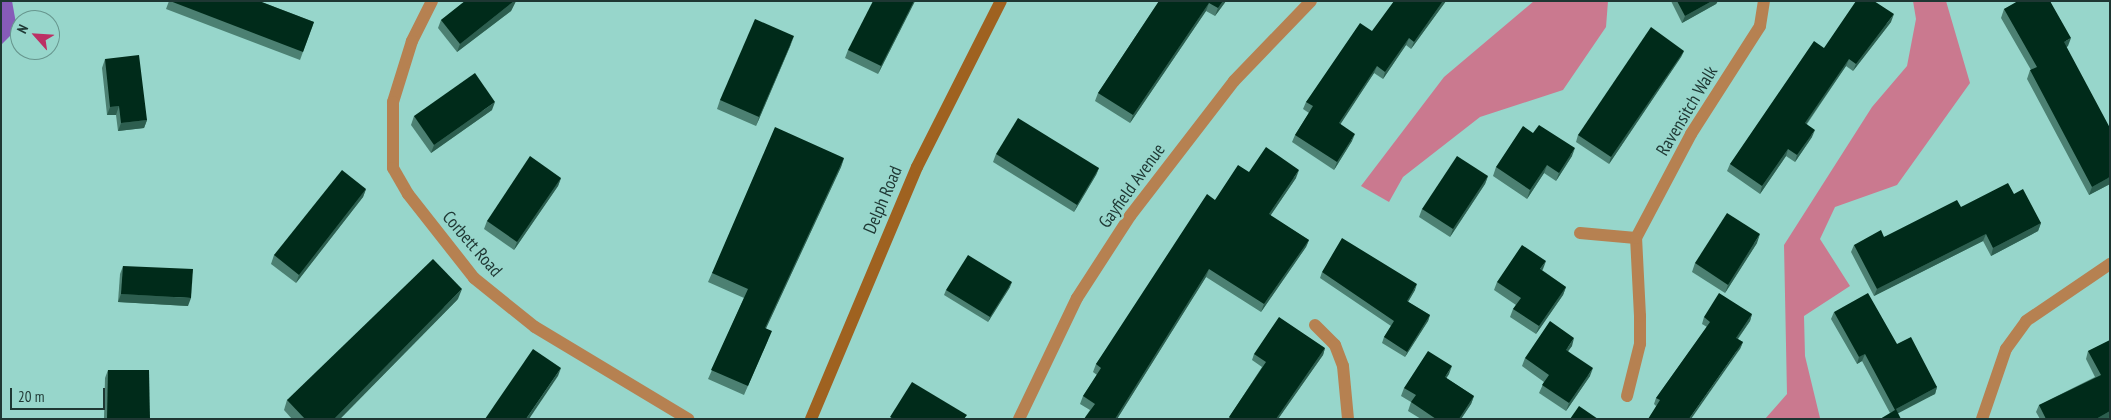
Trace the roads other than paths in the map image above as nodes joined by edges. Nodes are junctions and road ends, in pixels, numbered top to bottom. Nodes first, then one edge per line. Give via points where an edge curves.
1 (432, 1) edge
2 (1000, 1) edge
3 (1311, 1) edge
4 (1764, 1) edge
5 (1580, 232) dead end
6 (1636, 238) junction
7 (2110, 264) edge
8 (1315, 325) dead end
9 (1627, 396) dead end
10 (688, 419) edge
11 (811, 419) edge
12 (1019, 419) edge
13 (1348, 419) edge
14 (1982, 419) edge

1 - 10 street, Corbett Road via 412,41 393,102 393,168 408,194 474,278 535,327
2 - 11 main road, Delph Road via 917,167
3 - 12 street, Gayfield Avenue via 1234,81 1130,216 1077,298
4 - 6 street, Ravensitch Walk via 1760,26 1691,134
5 - 6 street
6 - 9 street via 1640,344
7 - 14 street via 2026,321 2006,349
8 - 13 street via 1335,345 1343,366

